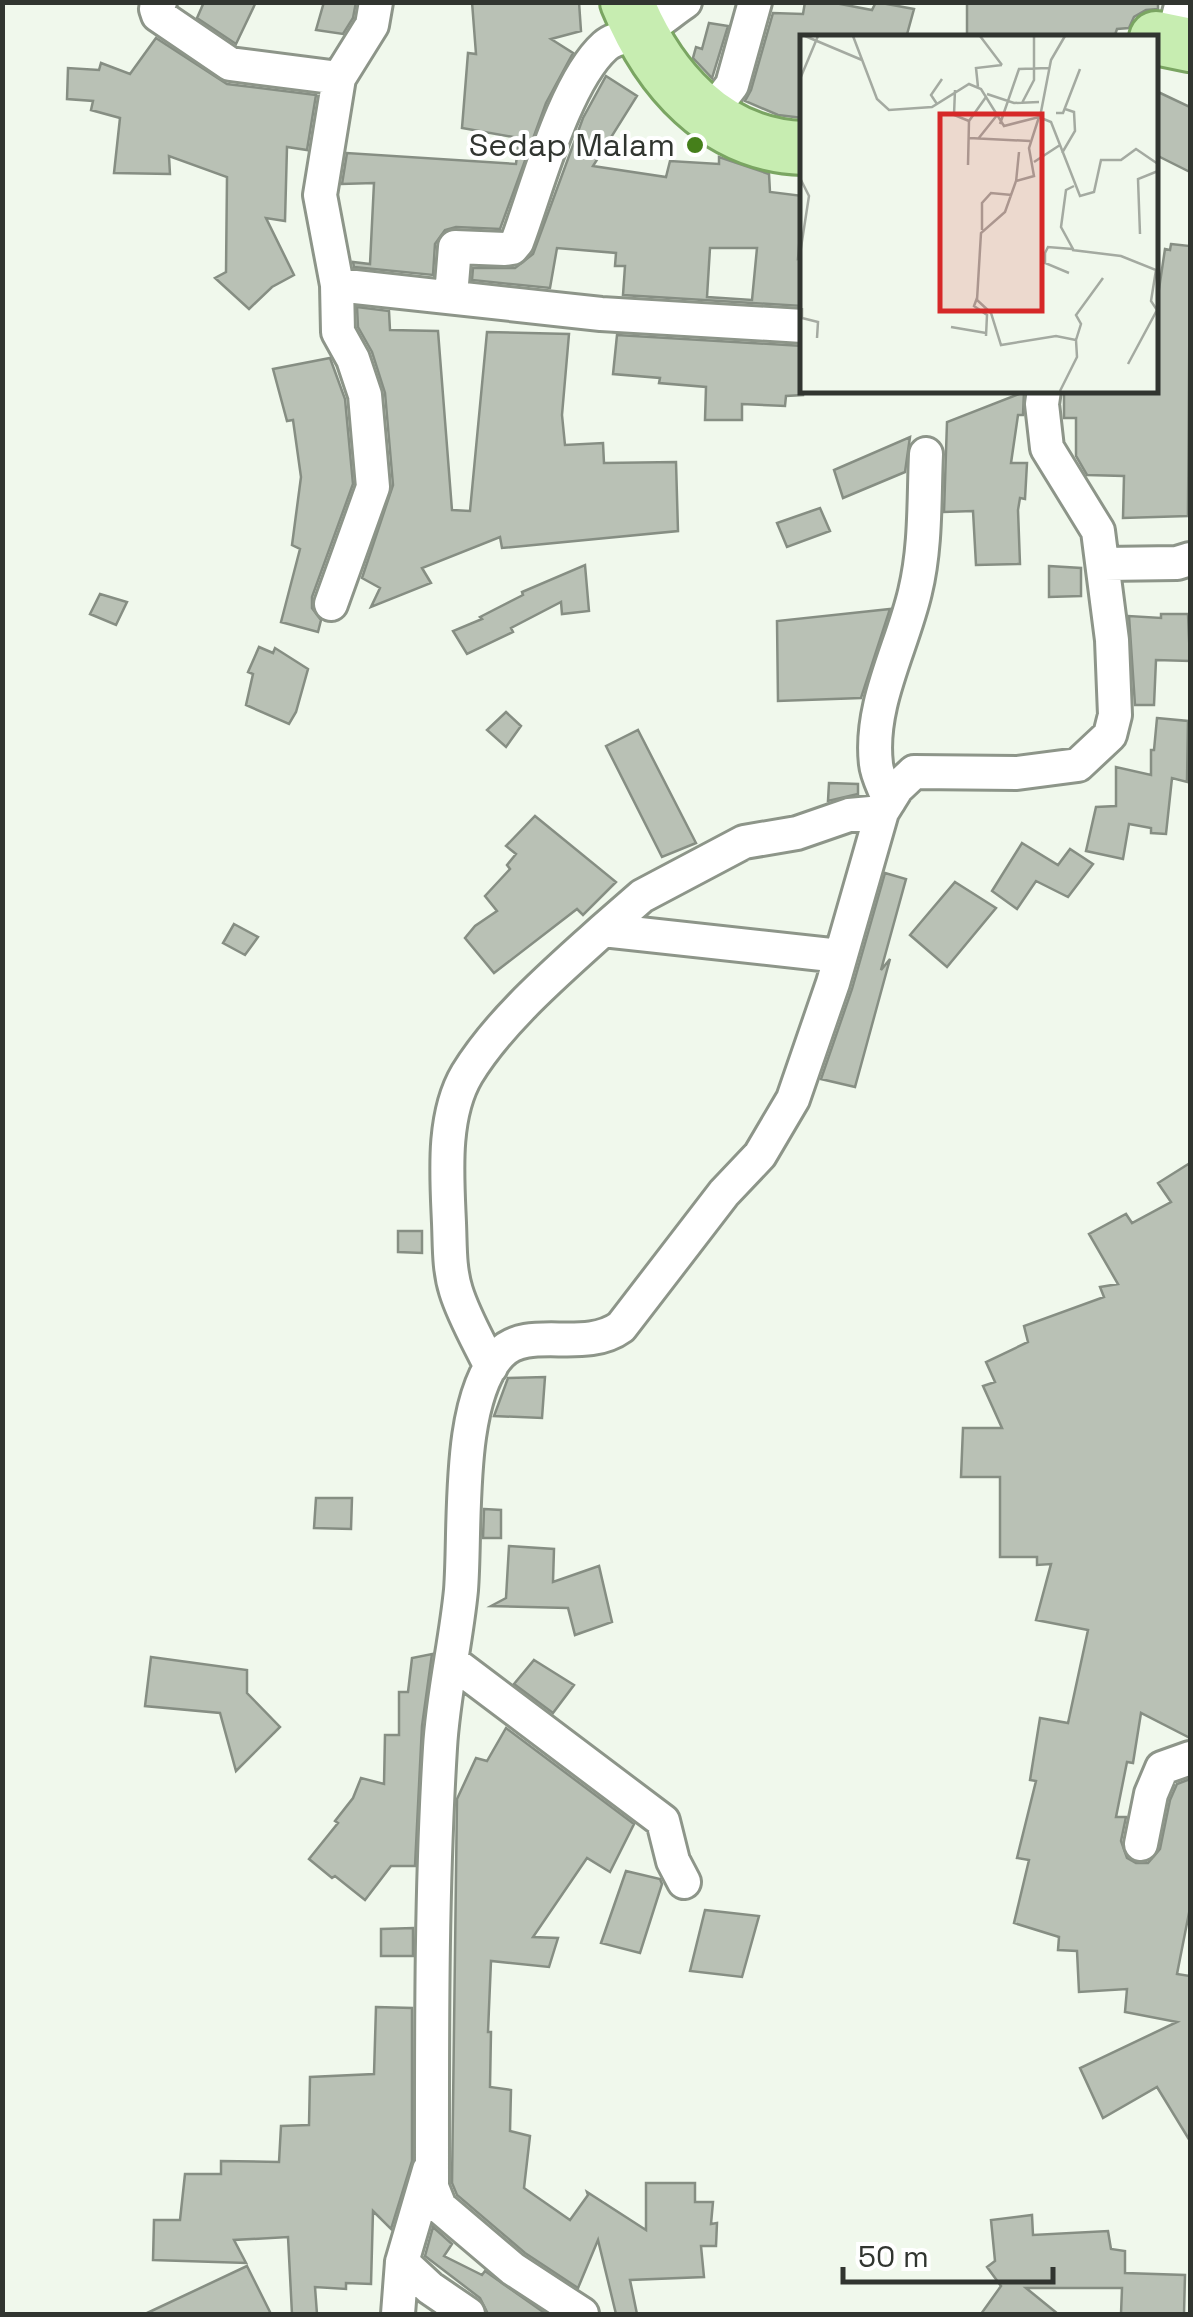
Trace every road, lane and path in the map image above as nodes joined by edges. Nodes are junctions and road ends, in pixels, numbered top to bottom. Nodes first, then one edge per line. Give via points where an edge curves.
1 (160, 2) edge
2 (376, 2) edge
3 (685, 2) edge
4 (754, 2) edge
5 (633, 18) edge
6 (340, 78) junction
7 (708, 115) junction
8 (800, 147) edge
9 (337, 285) junction
10 (450, 296) junction
11 (800, 326) edge
12 (1044, 392) edge
13 (926, 454) dead end
14 (1190, 560) edge
15 (1104, 564) junction
16 (330, 604) dead end
17 (886, 806) junction
18 (602, 930) junction
19 (840, 956) junction
20 (492, 1367) junction
21 (451, 1661) junction
22 (1190, 1758) edge
23 (1141, 1844) dead end
24 (684, 1882) dead end
25 (432, 2160) junction
26 (402, 2262) junction
27 (398, 2314) edge
28 (468, 2314) edge
29 (582, 2314) edge

1 - 6 street via 158,14 230,64
2 - 6 street via 372,25
3 - 5 street
4 - 7 street via 732,85
5 - 7 main road via 683,96
5 - 10 street via 584,74 518,242 512,248 455,247
6 - 9 street via 320,195
7 - 8 main road via 750,138
9 - 10 street
9 - 16 street via 338,332 365,396 374,486
10 - 11 street via 601,314
12 - 15 street via 1047,448 1098,531
13 - 17 street via 916,592 877,726 876,766
14 - 15 street
15 - 17 street via 1115,715 1110,735 1078,765 914,772
17 - 18 street via 744,842 642,896
17 - 19 street
18 - 19 street
18 - 20 street via 490,1045 466,1076 452,1122 445,1175 450,1266
19 - 20 street via 793,1099 760,1155 621,1327 607,1338 522,1340
20 - 21 street via 475,1402
21 - 24 street via 662,1821
21 - 25 street via 440,1744
22 - 23 street via 1162,1768
25 - 26 street
25 - 29 street via 440,2207 513,2269
26 - 27 street
26 - 28 street

